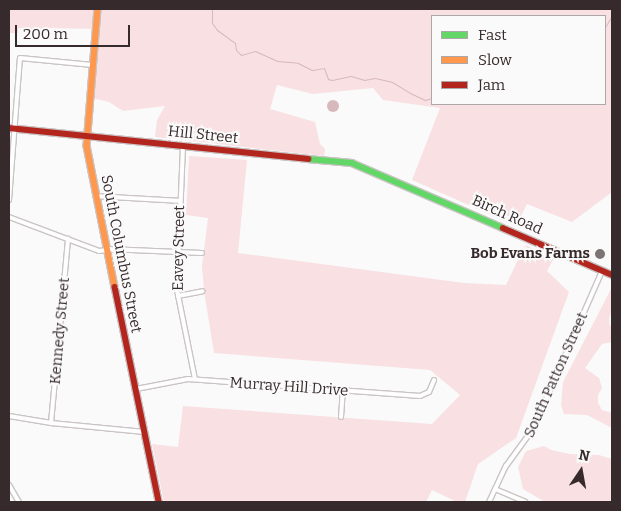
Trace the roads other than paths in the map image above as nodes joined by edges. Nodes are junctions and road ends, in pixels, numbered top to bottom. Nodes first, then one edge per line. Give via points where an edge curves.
1 (98, 9) edge
2 (93, 65) junction
3 (12, 128) edge
4 (87, 136) junction
5 (183, 146) junction
6 (392, 179) joint
7 (96, 196) junction
8 (9, 200) edge
9 (180, 201) junction
10 (9, 217) edge
11 (68, 239) junction
12 (107, 249) junction
13 (179, 253) junction
14 (202, 253) dead end
15 (602, 271) junction
16 (612, 275) edge
17 (203, 291) dead end
18 (178, 296) junction
19 (196, 379) junction
20 (434, 380) dead end
21 (136, 389) junction
22 (343, 390) junction
23 (9, 416) edge
24 (341, 417) dead end
25 (51, 423) junction
26 (145, 432) junction
27 (9, 485) edge
28 (495, 489) junction
29 (19, 502) edge
30 (159, 502) edge
31 (489, 502) edge
32 (525, 502) edge

1 - 2 street, South Columbus Street
2 - 3 street via 20,58
2 - 4 street, South Columbus Street
3 - 4 street, Hill Street
3 - 8 street
4 - 5 street, Hill Street
4 - 7 street, South Columbus Street
5 - 6 street, Hill Street via 346,162
5 - 9 street, Eavey Street
6 - 15 street, Birch Road
7 - 9 street
7 - 12 street, South Columbus Street
9 - 13 street, Eavey Street
10 - 11 street
11 - 12 street via 99,252
11 - 25 street, Kennedy Street
12 - 13 street
12 - 21 street, South Columbus Street
13 - 14 street
13 - 18 street, Eavey Street
15 - 16 street, Birch Road
15 - 28 street, South Patton Street via 530,436 506,466
17 - 18 street
18 - 19 street, Eavey Street
19 - 21 street, Murray Hill Drive
19 - 22 street, Murray Hill Drive
20 - 22 street, Murray Hill Drive via 429,392 420,396
21 - 26 street, South Columbus Street
22 - 24 street
23 - 25 street
25 - 26 street
26 - 30 street, South Columbus Street
27 - 29 street
28 - 31 street, South Patton Street
28 - 32 street

